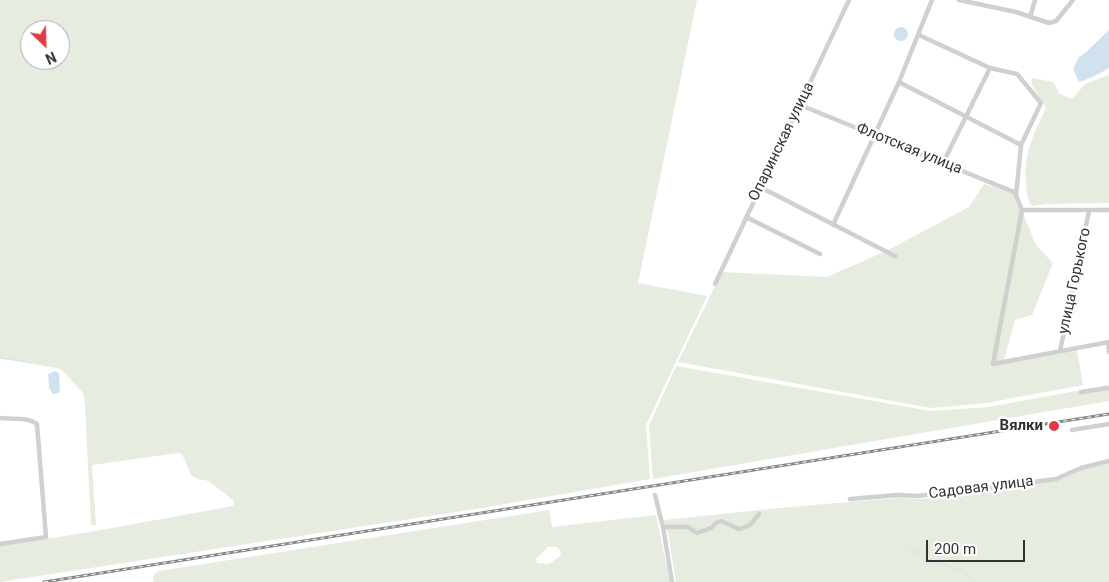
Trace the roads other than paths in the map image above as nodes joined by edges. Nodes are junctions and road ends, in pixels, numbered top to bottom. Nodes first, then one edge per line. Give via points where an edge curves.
1 (849, 0) edge
2 (932, 0) edge
3 (959, 0) edge
4 (1035, 0) edge
5 (1073, 0) edge
6 (987, 2) edge
7 (1030, 17) junction
8 (919, 35) junction
9 (990, 68) junction
10 (899, 82) junction
11 (800, 106) junction
12 (966, 116) junction
13 (875, 136) junction
14 (1021, 145) junction
15 (943, 163) junction
16 (760, 187) junction
17 (1016, 195) junction
18 (1022, 210) junction
19 (1109, 210) edge
20 (1089, 211) junction
21 (746, 217) junction
22 (834, 225) junction
23 (820, 254) dead end
24 (895, 256) dead end
25 (715, 284) dead end
26 (1109, 342) edge
27 (1060, 351) junction
28 (1109, 352) edge
29 (1109, 388) edge
30 (1081, 392) dead end
31 (0, 418) edge
32 (1109, 424) edge
33 (1072, 430) dead end
34 (1109, 461) edge
35 (655, 495) dead end
36 (850, 499) dead end
37 (759, 514) dead end
38 (663, 527) junction
39 (0, 544) edge
40 (672, 582) edge

1 - 11 street, Опаринская улица
2 - 8 street
3 - 6 street
4 - 7 street
5 - 7 street via 1056,21 1049,23
6 - 7 street
8 - 9 street
8 - 10 street
9 - 12 street
9 - 14 street via 1017,74 1041,103
10 - 12 street
10 - 13 street
11 - 13 street, Флотская улица
11 - 16 street, Опаринская улица
12 - 14 street
12 - 15 street
13 - 15 street, Флотская улица
13 - 22 street
14 - 17 street
15 - 17 street, Флотская улица
16 - 21 street, Опаринская улица
16 - 22 street
17 - 18 street
18 - 20 street
18 - 27 street via 994,364
19 - 20 street
20 - 27 street, улица Горького
21 - 23 street
21 - 25 street, Опаринская улица
22 - 24 street
26 - 27 street
26 - 28 street
29 - 30 street
31 - 39 street via 36,424 46,537
32 - 33 street
34 - 36 street, Садовая улица via 1056,479 918,496
35 - 38 street
37 - 38 street via 750,525 739,528 720,521 696,533 688,527
38 - 40 street

